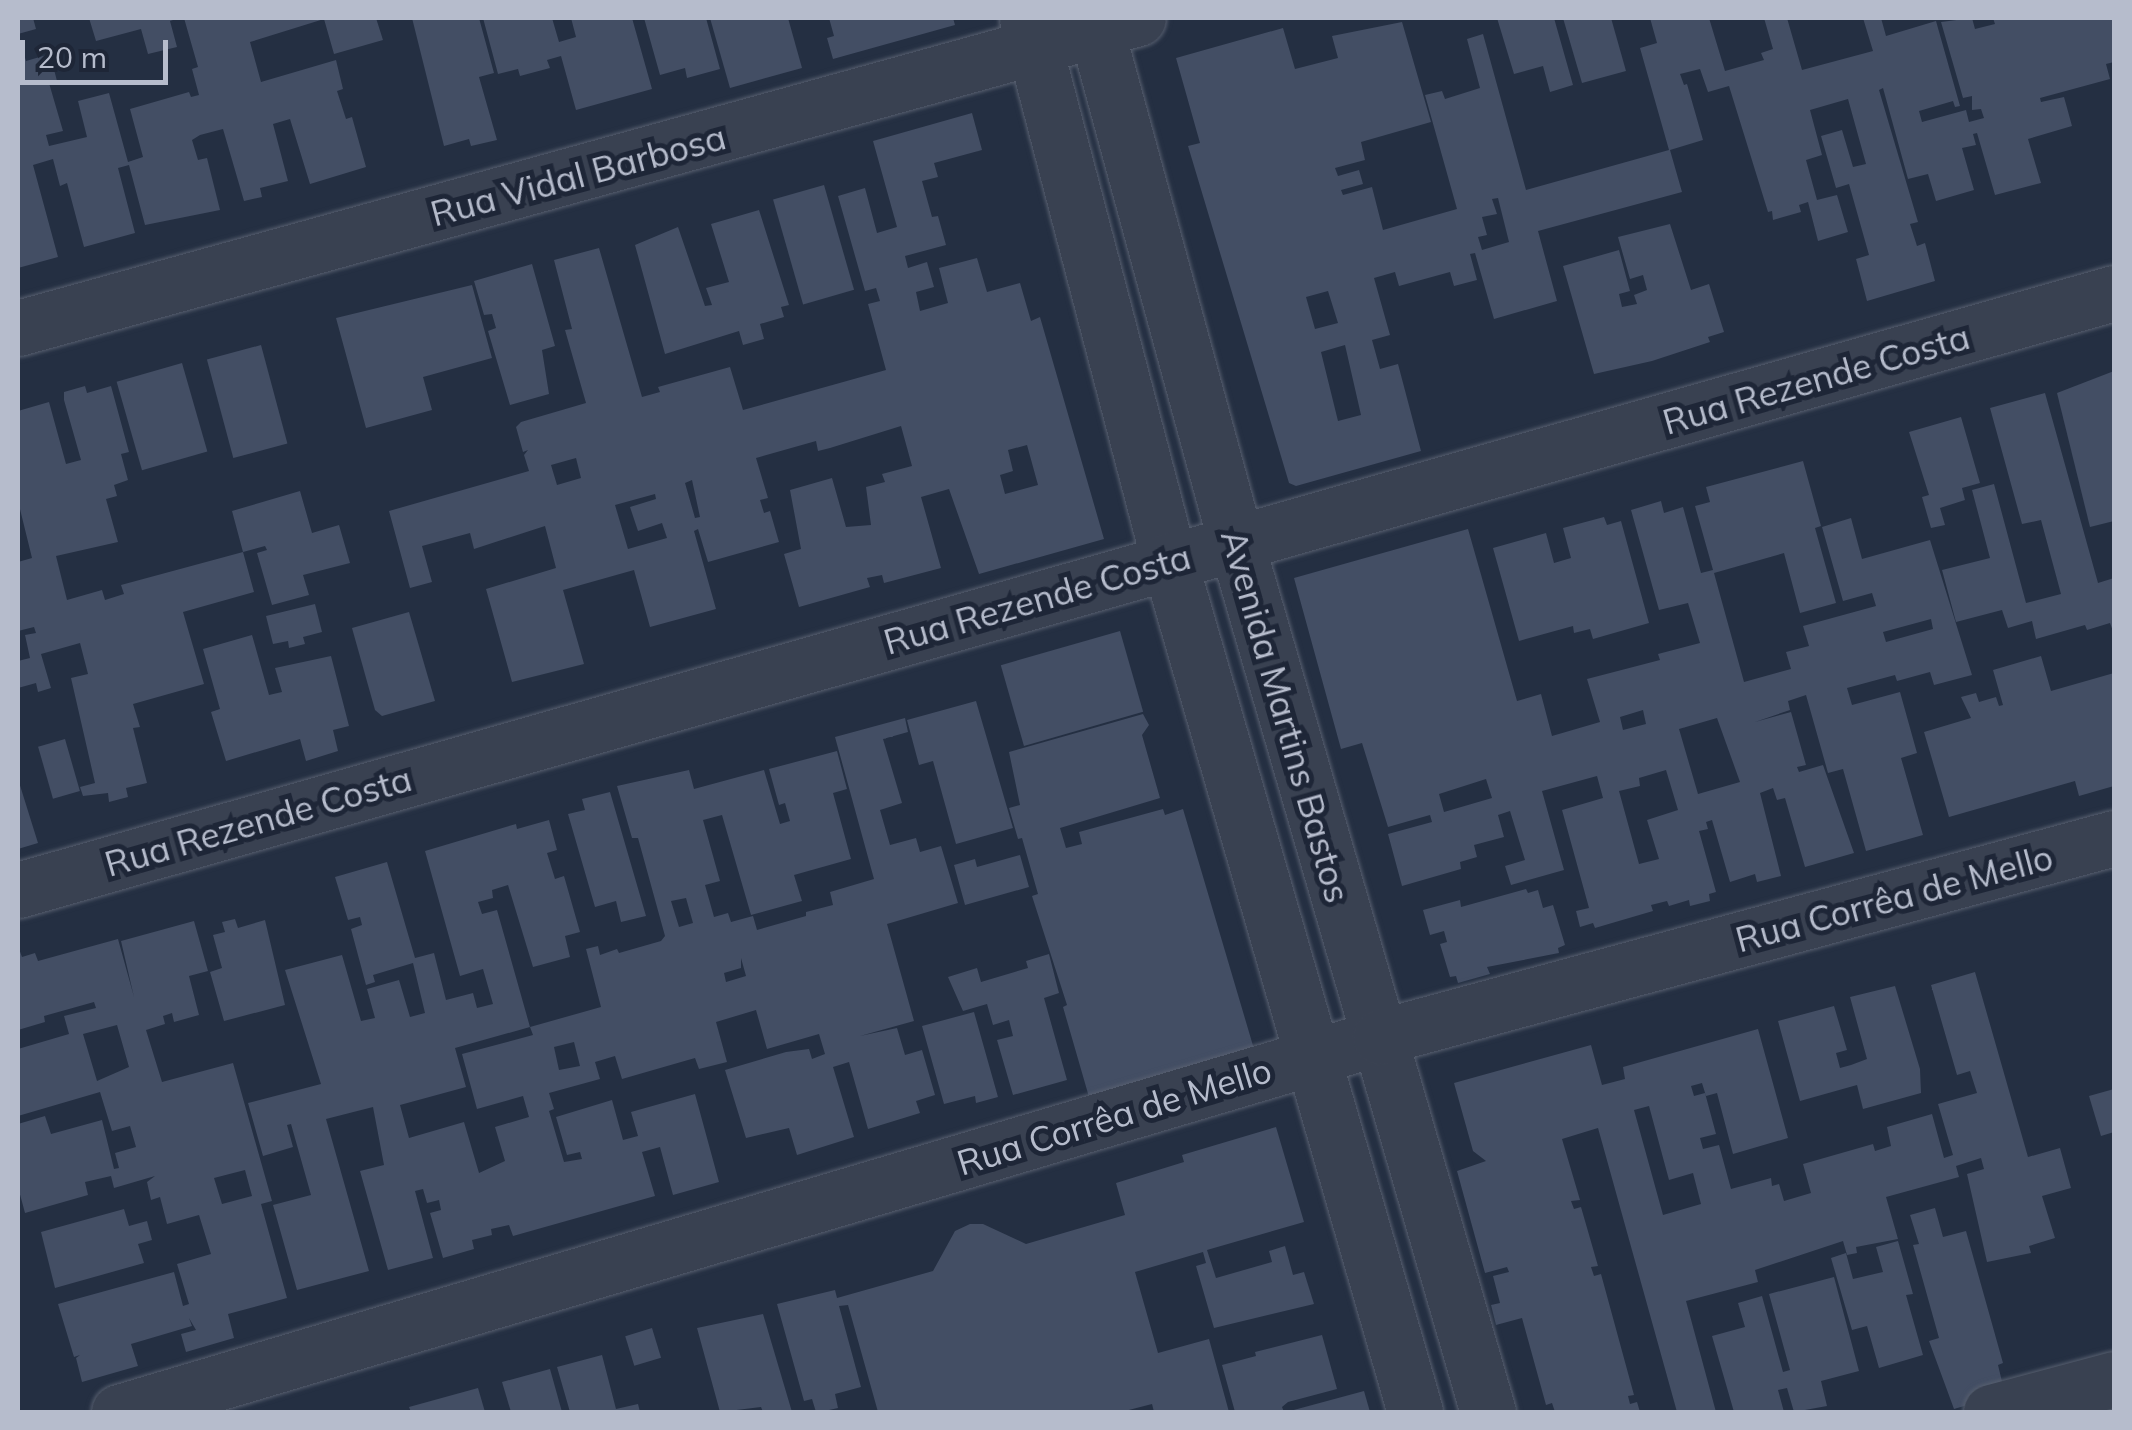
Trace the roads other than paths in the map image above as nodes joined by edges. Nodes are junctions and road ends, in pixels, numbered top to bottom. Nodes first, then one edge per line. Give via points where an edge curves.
1 (1109, 21) edge
2 (1031, 33) edge
3 (2114, 292) edge
4 (18, 328) edge
5 (1236, 546) junction
6 (1169, 560) junction
7 (2114, 838) edge
8 (18, 890) edge
9 (1380, 1037) junction
10 (1313, 1056) junction
11 (1448, 1276) junction
12 (1380, 1298) junction
13 (2114, 1379) edge
14 (118, 1412) edge
15 (1415, 1412) edge
16 (1488, 1412) edge
17 (1991, 1412) edge

1 - 2 street, Rua Vidal Barbosa
1 - 5 street, Avenida Martins Bastos
2 - 4 street, Rua Vidal Barbosa
2 - 6 street, Avenida Martins Bastos
3 - 5 street, Rua Rezende Costa
5 - 6 street, Rua Rezende Costa
5 - 9 street, Avenida Martins Bastos
6 - 8 street, Rua Rezende Costa
6 - 10 street, Avenida Martins Bastos
7 - 9 street, Rua Corrêa de Mello
9 - 10 street, Rua Corrêa de Mello
9 - 11 street, Avenida Martins Bastos
10 - 12 street, Avenida Martins Bastos
10 - 14 street, Rua Corrêa de Mello
11 - 12 street
11 - 16 street, Avenida Martins Bastos
12 - 15 street, Avenida Martins Bastos
13 - 17 street

